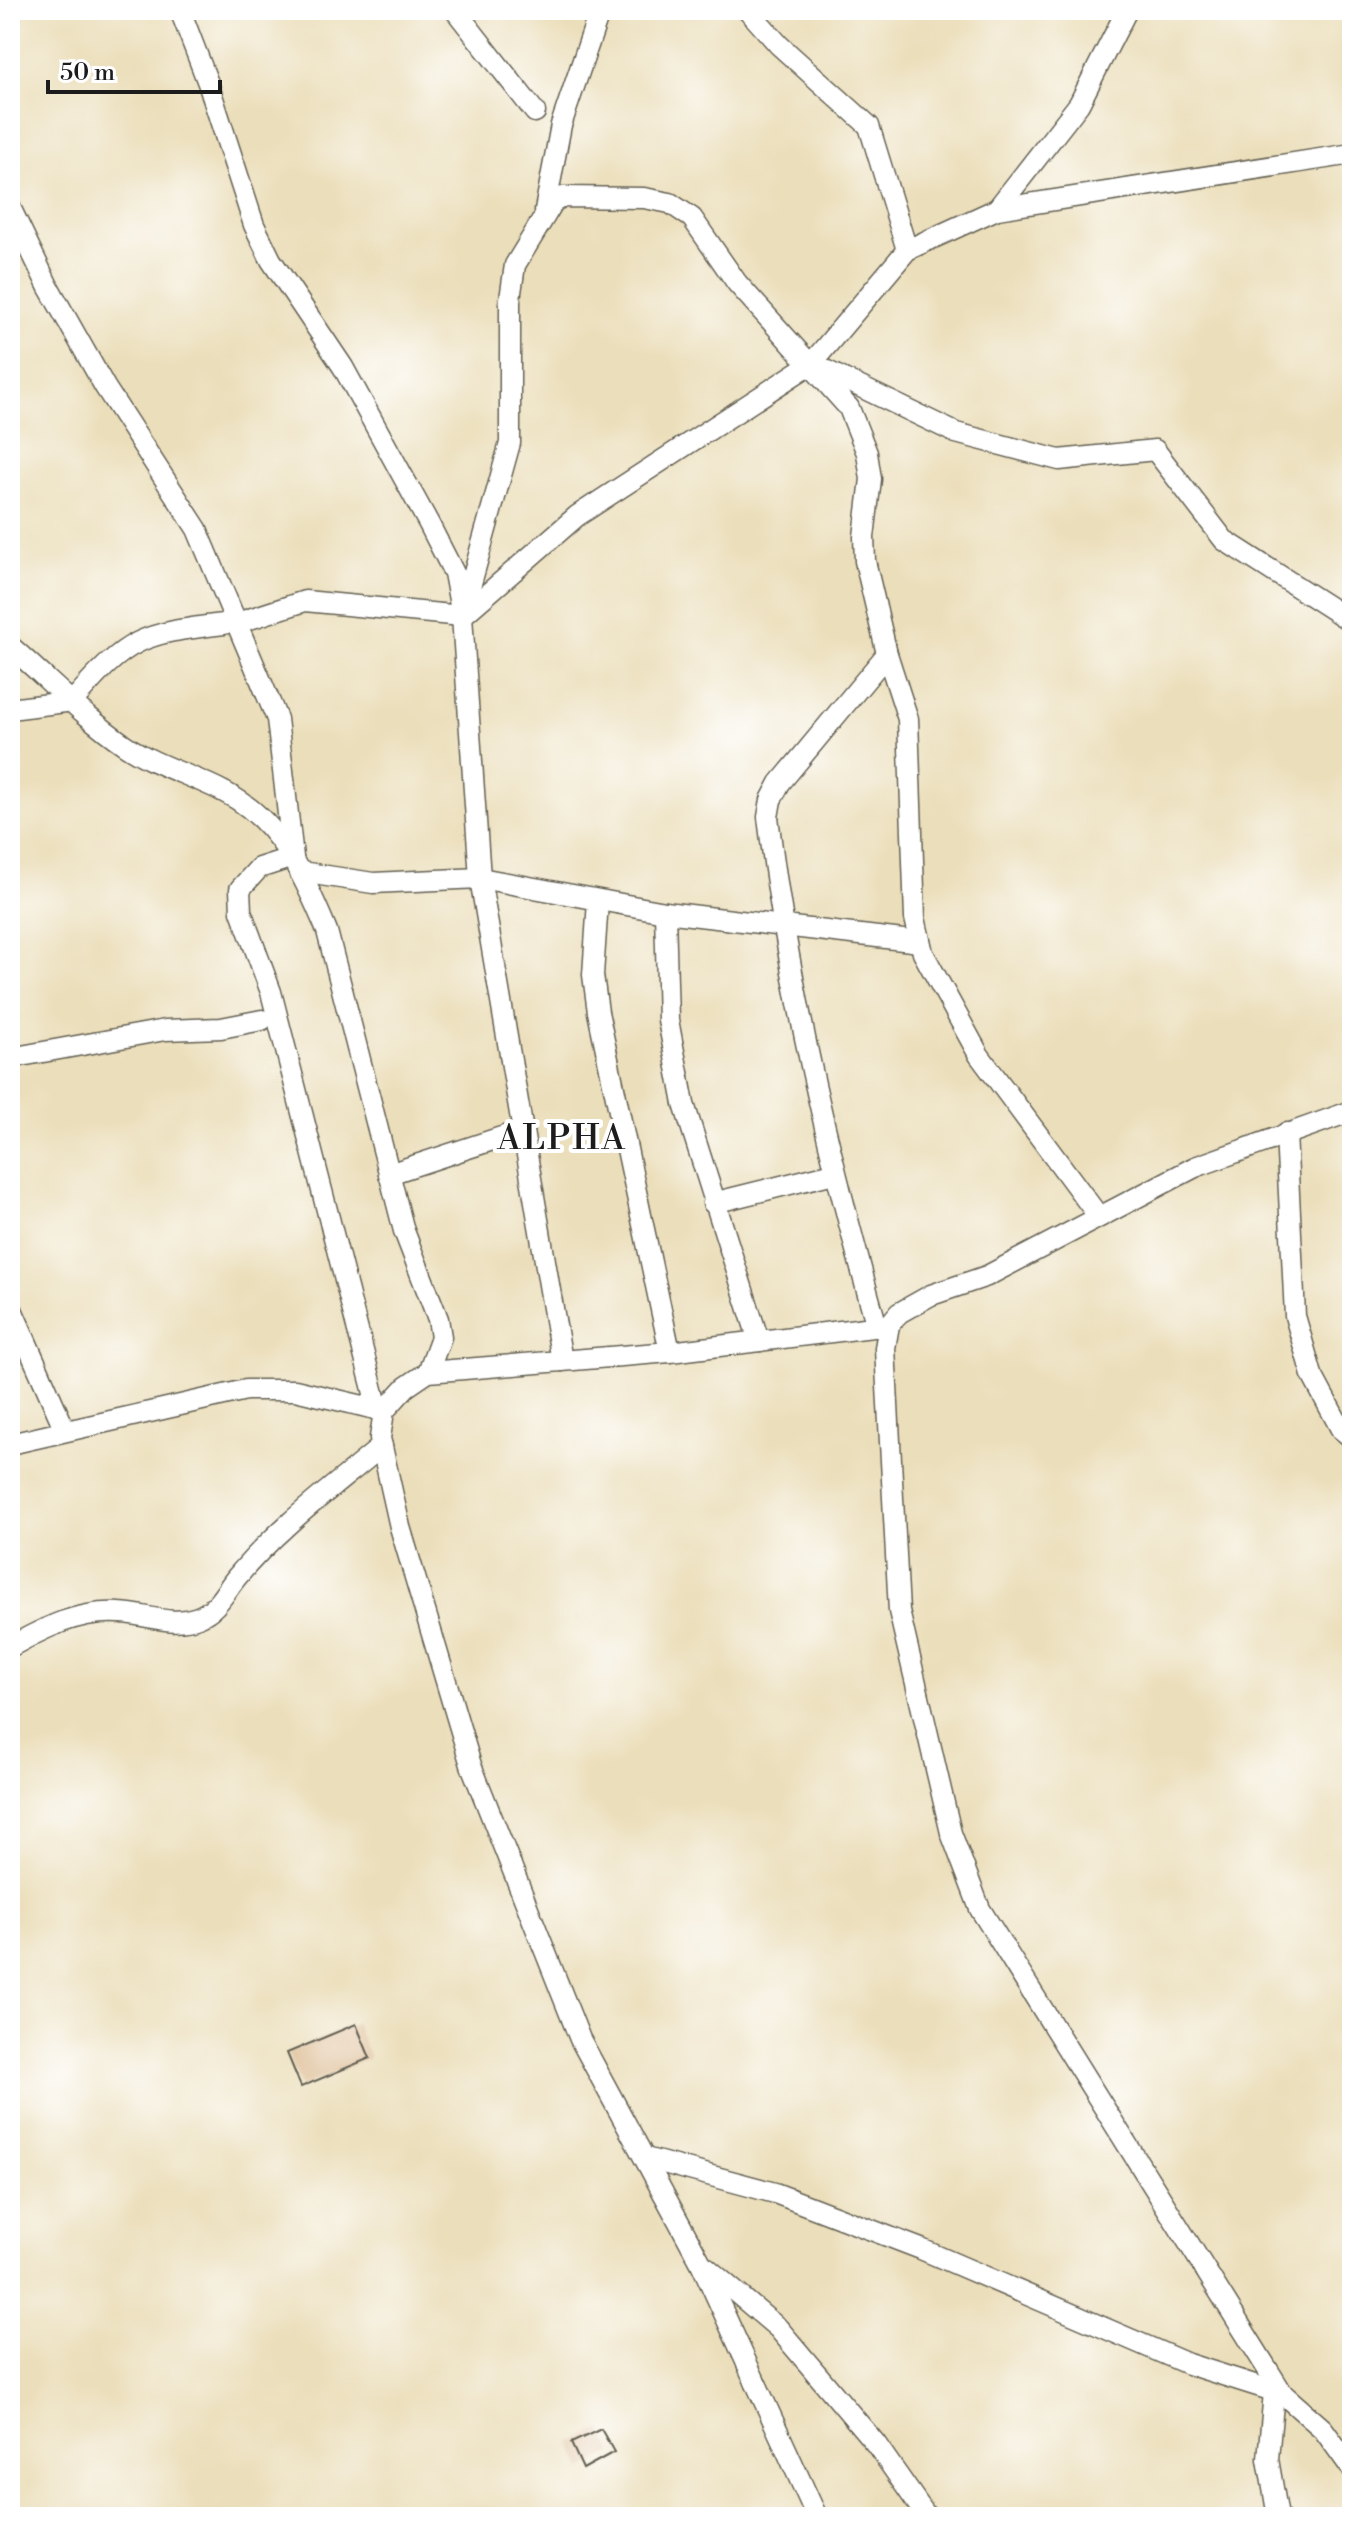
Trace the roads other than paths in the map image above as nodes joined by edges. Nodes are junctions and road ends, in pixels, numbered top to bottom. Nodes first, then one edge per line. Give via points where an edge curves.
1 (180, 10) edge
2 (455, 10) edge
3 (600, 10) edge
4 (748, 10) edge
5 (1127, 10) edge
6 (535, 112) dead end
7 (1352, 154) edge
8 (10, 207) edge
9 (997, 209) junction
10 (545, 210) junction
11 (907, 250) junction
12 (812, 363) junction
13 (462, 616) junction
14 (1352, 622) edge
15 (230, 624) junction
16 (10, 646) edge
17 (887, 654) junction
18 (73, 701) junction
19 (10, 709) edge
20 (297, 864) junction
21 (480, 878) junction
22 (598, 901) junction
23 (665, 912) junction
24 (781, 926) junction
25 (920, 942) junction
26 (262, 1020) dead end
27 (10, 1058) edge
28 (1352, 1111) edge
29 (523, 1130) junction
30 (1286, 1133) junction
31 (834, 1173) junction
32 (389, 1174) junction
33 (713, 1203) junction
34 (1099, 1217) junction
35 (10, 1305) edge
36 (883, 1326) junction
37 (759, 1341) junction
38 (670, 1352) junction
39 (562, 1361) junction
40 (428, 1372) junction
41 (381, 1410) junction
42 (65, 1430) junction
43 (1352, 1438) edge
44 (10, 1444) edge
45 (382, 1446) junction
46 (10, 1647) edge
47 (645, 2158) junction
48 (701, 2263) junction
49 (1279, 2393) junction
50 (1352, 2469) edge
51 (817, 2517) edge
52 (927, 2517) edge
53 (1278, 2517) edge

1 - 13 street via 254,225 271,260 343,367 429,524 454,573
2 - 6 street
3 - 10 street via 561,125
4 - 11 street via 869,126
5 - 9 street via 1079,104
7 - 9 street
8 - 15 street via 105,387 197,529
9 - 11 street
10 - 12 street via 563,197 670,203 692,218 737,283
10 - 13 street via 515,265 510,299 510,443
11 - 12 street
12 - 13 street via 577,516
12 - 14 street via 956,433 1059,460 1155,450 1224,540
12 - 17 street via 849,408 867,453 871,479 865,561
13 - 15 street via 305,601
13 - 21 street
15 - 18 street via 158,632 113,655
15 - 20 street via 277,719
16 - 18 street
17 - 24 street via 771,800 768,817
17 - 25 street via 908,719
18 - 19 street
18 - 20 street via 152,761 228,793 265,823
20 - 21 street via 373,883
20 - 32 street via 327,931
20 - 41 street via 259,868 240,889 241,911 271,992
21 - 22 street
21 - 29 street
22 - 23 street
22 - 38 street via 593,975 598,1012
23 - 24 street
23 - 33 street via 668,1020 684,1104
24 - 25 street
24 - 31 street
25 - 34 street via 979,1055
26 - 27 street via 165,1030
28 - 30 street
29 - 32 street
29 - 39 street
30 - 34 street via 1195,1167
30 - 43 street via 1295,1316 1302,1350 1341,1429
31 - 33 street
31 - 36 street
32 - 40 street via 415,1265 438,1319 441,1337
33 - 37 street
34 - 36 street via 987,1276 931,1295
35 - 42 street
36 - 37 street
36 - 49 street via 899,1611 951,1833 980,1909
37 - 38 street
38 - 39 street
39 - 40 street
40 - 41 street
41 - 42 street via 295,1390 246,1390
41 - 45 street
42 - 44 street
45 - 46 street via 275,1535 218,1605 199,1617 172,1622 119,1613 77,1616
45 - 47 street via 400,1527 471,1765 580,2039
47 - 48 street
47 - 49 street via 789,2199 1021,2290 1188,2364
48 - 51 street
48 - 52 street via 778,2328 876,2444
49 - 50 street via 1323,2429
49 - 53 street via 1268,2459

